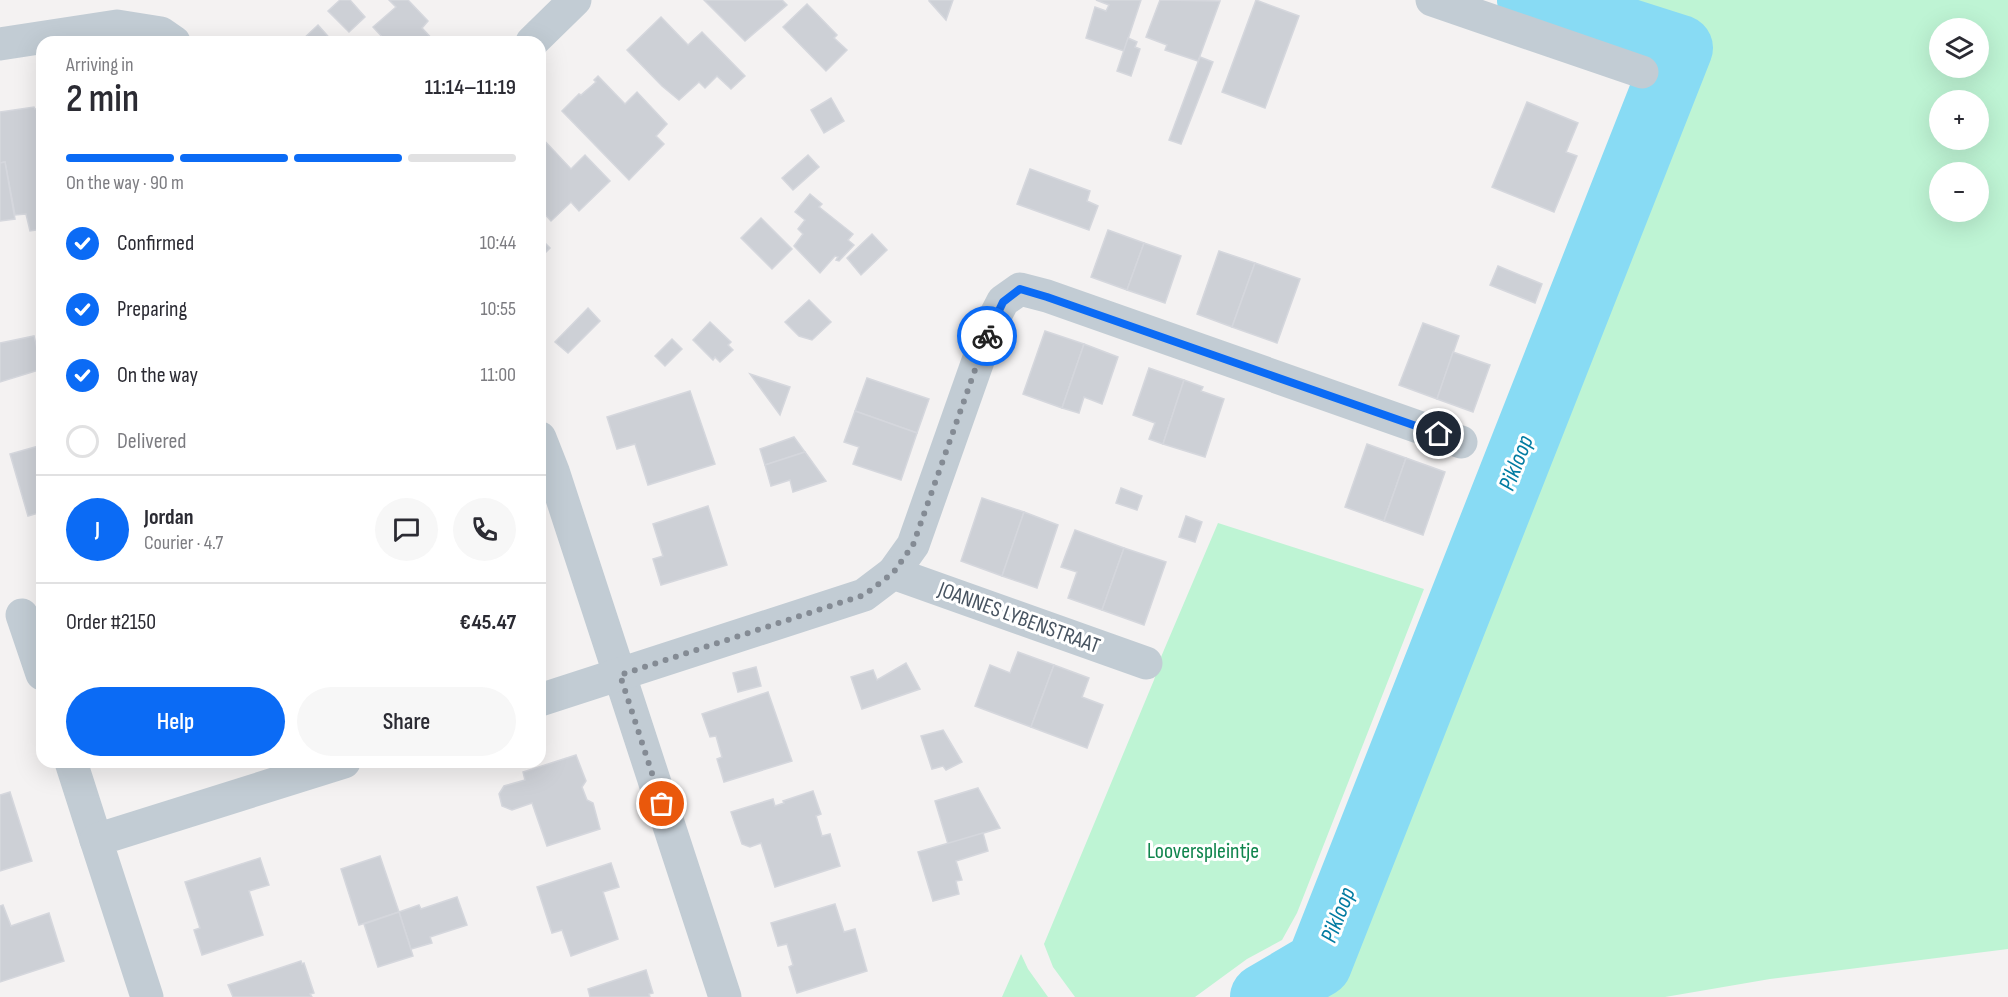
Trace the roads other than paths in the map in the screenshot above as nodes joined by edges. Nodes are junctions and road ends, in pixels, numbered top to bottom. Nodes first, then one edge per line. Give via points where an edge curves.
1 (575, 0) edge
2 (1432, 0) edge
3 (52, 36) edge
4 (165, 36) edge
5 (538, 36) edge
6 (36, 38) edge
7 (0, 44) edge
8 (1642, 72) dead end
9 (1461, 442) dead end
10 (546, 453) edge
11 (893, 573) junction
12 (22, 615) dead end
13 (36, 656) edge
14 (1146, 663) dead end
15 (620, 675) junction
16 (546, 698) edge
17 (72, 768) edge
18 (325, 768) edge
19 (96, 840) junction
20 (147, 997) edge
21 (725, 997) edge

1 - 5 street
2 - 8 street
3 - 4 street via 117,26
6 - 7 street
9 - 11 street via 1020,289 1003,302 991,324 913,545
10 - 15 street
11 - 14 street, JOANNES LYBENSTRAAT
11 - 15 street via 864,595
12 - 13 street
15 - 16 street
15 - 21 street
17 - 19 street
18 - 19 street
19 - 20 street

